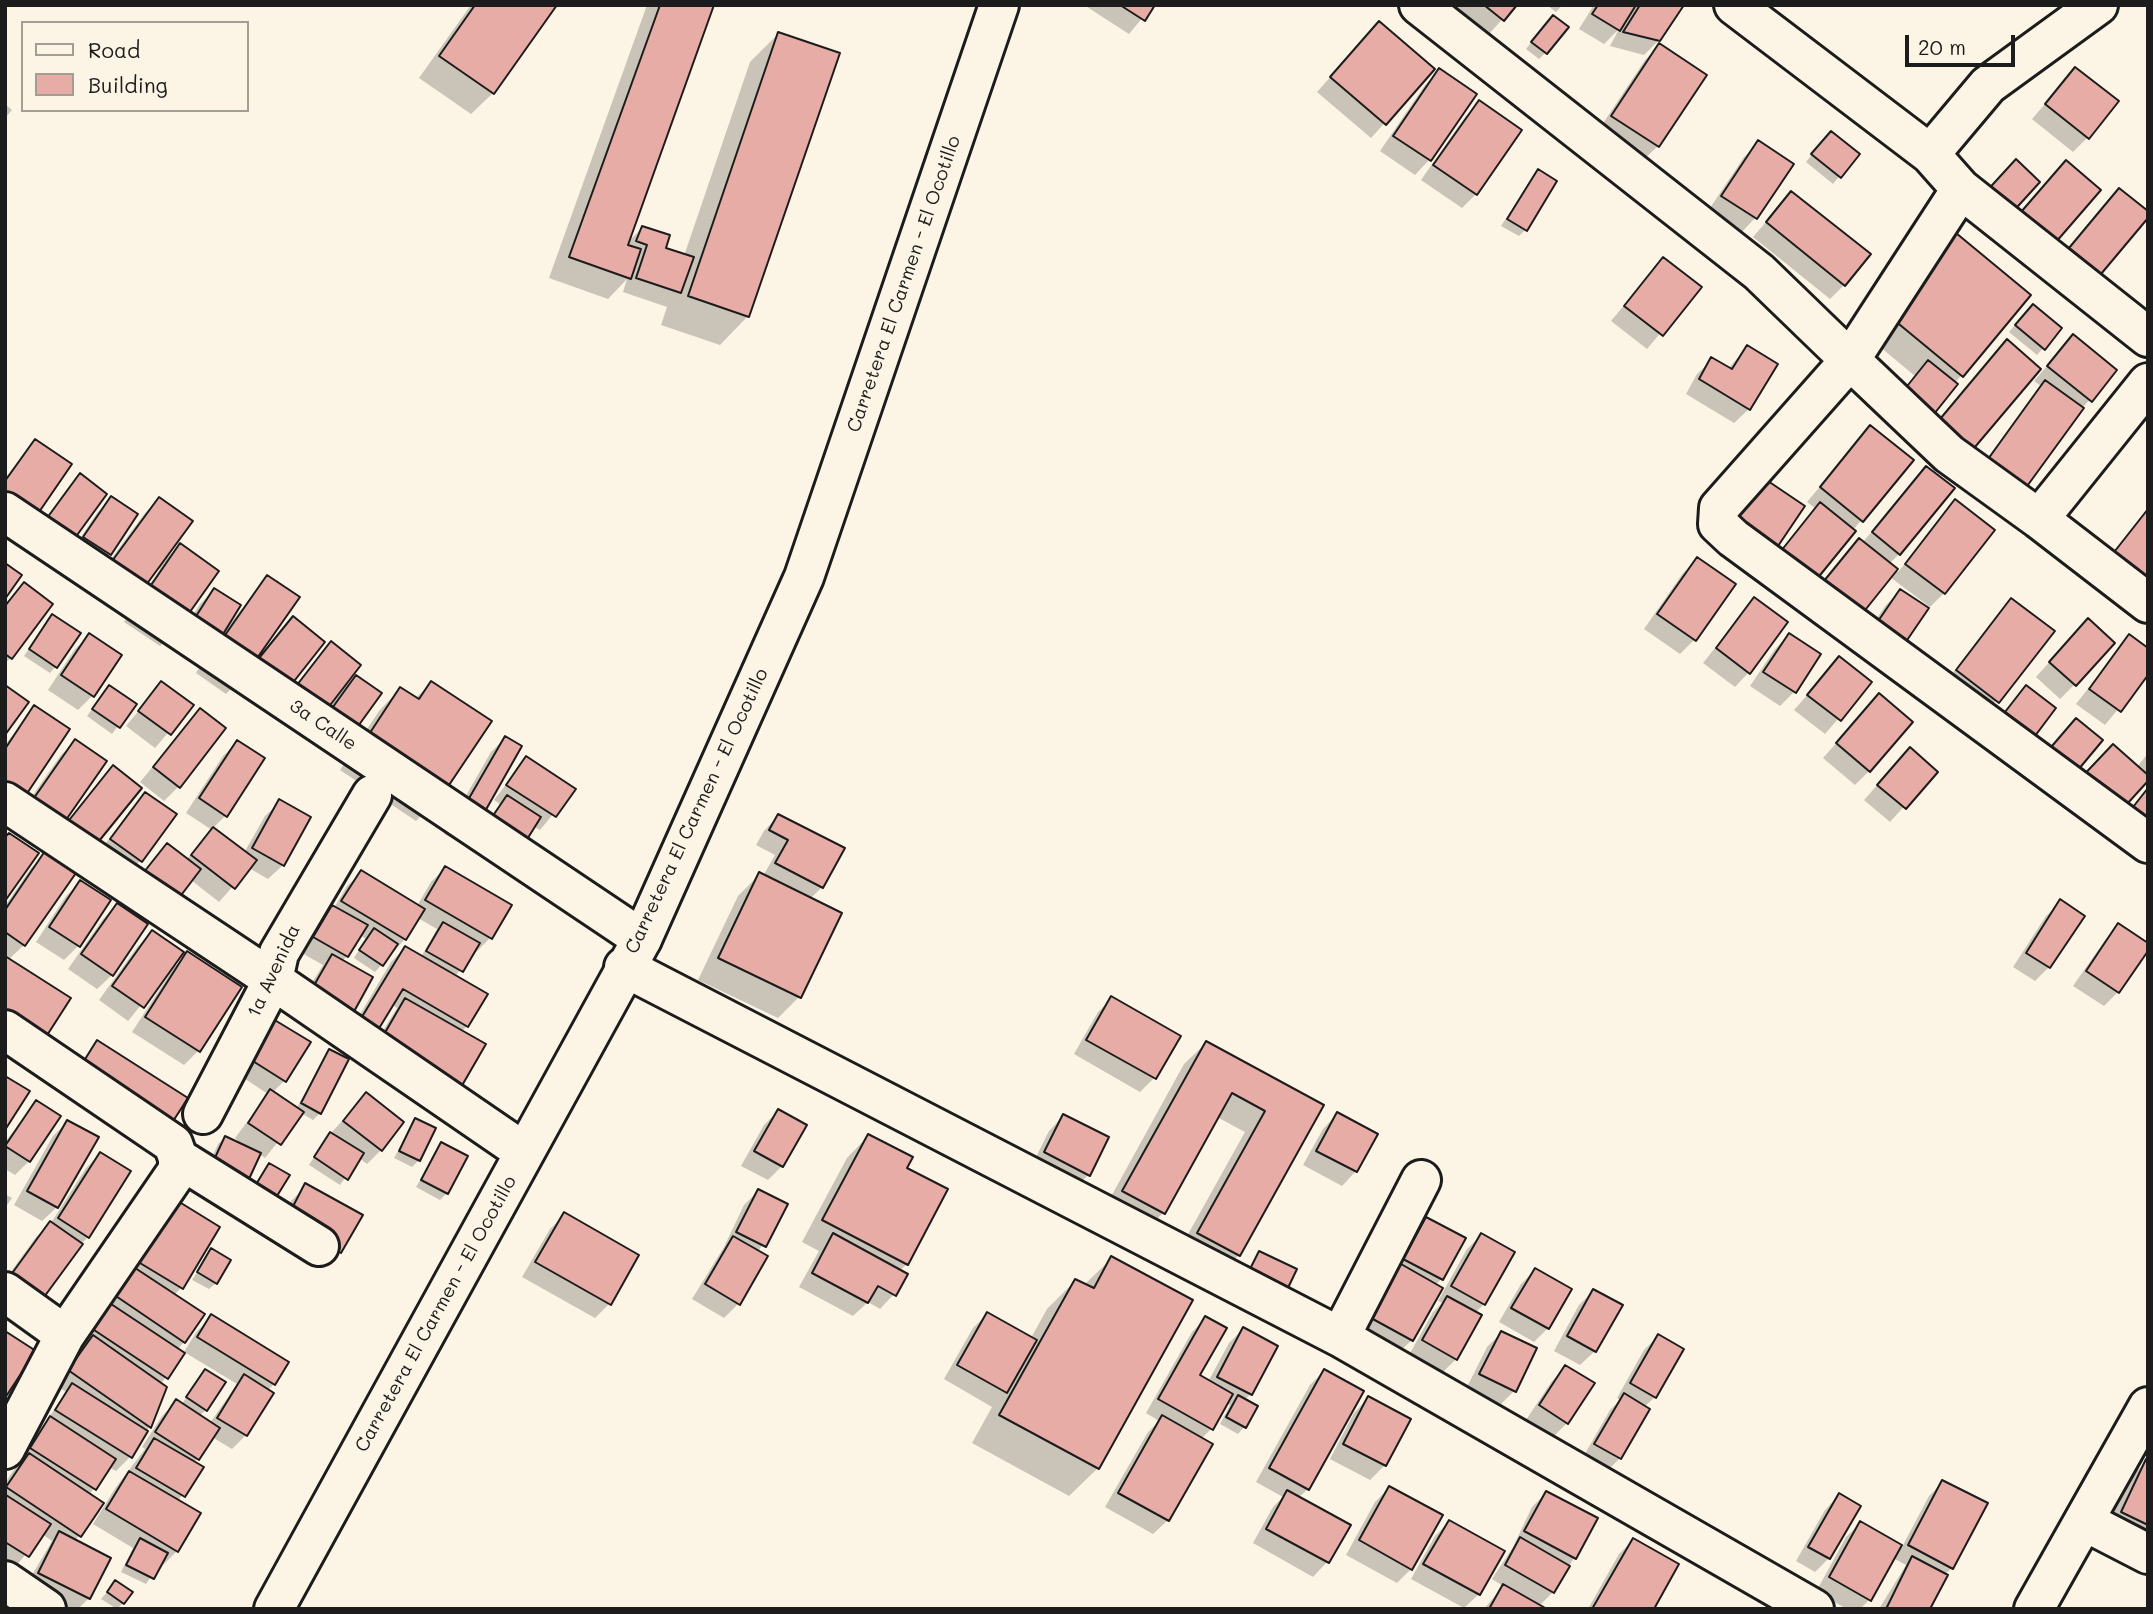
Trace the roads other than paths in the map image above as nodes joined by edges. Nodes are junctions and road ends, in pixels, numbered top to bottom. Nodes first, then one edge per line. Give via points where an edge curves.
1 (999, 5) edge
2 (1419, 5) edge
3 (1734, 5) edge
4 (2098, 5) edge
5 (1930, 154) junction
6 (1961, 189) junction
7 (2148, 337) edge
8 (1850, 360) junction
9 (2148, 383) edge
10 (5, 512) edge
11 (2039, 519) junction
12 (2148, 603) edge
13 (372, 795) dead end
14 (5, 802) edge
15 (2148, 843) edge
16 (633, 953) junction
17 (273, 980) junction
18 (5, 1030) edge
19 (203, 1114) dead end
20 (524, 1153) junction
21 (178, 1158) junction
22 (1421, 1180) dead end
23 (319, 1245) dead end
24 (5, 1292) edge
25 (65, 1335) junction
26 (1340, 1337) junction
27 (2148, 1407) edge
28 (5, 1449) edge
29 (2084, 1521) junction
30 (2148, 1554) edge
31 (5, 1581) edge
32 (46, 1609) edge
33 (274, 1609) edge
34 (1814, 1609) edge
35 (2034, 1609) edge

1 - 16 street, Carretera El Carmen - El Ocotillo via 804,577
2 - 8 street via 1759,272
3 - 5 street
4 - 5 street via 1988,85
5 - 6 street
6 - 7 street
6 - 8 street
8 - 11 street via 1949,454
8 - 15 street via 1719,508 1718,524
9 - 11 street
10 - 16 street, 3a Calle
11 - 12 street
13 - 17 street, 1a Avenida via 279,953
14 - 17 street
16 - 20 street, Carretera El Carmen - El Ocotillo
16 - 26 street, 3a Calle
17 - 19 street, 1a Avenida
17 - 20 street
18 - 21 street via 173,1144
20 - 33 street, Carretera El Carmen - El Ocotillo
21 - 23 street
21 - 25 street via 178,1170
22 - 26 street
24 - 25 street
25 - 28 street
26 - 34 street, 3a Calle
27 - 29 street
29 - 30 street
29 - 35 street
31 - 32 street

